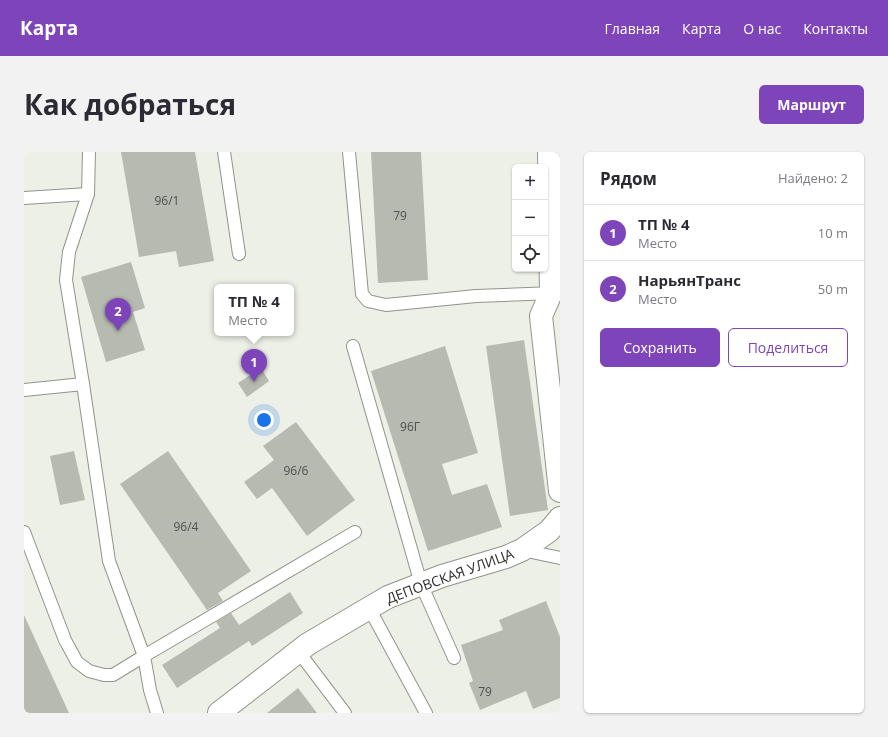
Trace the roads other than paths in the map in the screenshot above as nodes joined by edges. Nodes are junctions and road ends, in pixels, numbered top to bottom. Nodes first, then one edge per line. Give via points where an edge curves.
1 (89, 152) edge
2 (224, 152) edge
3 (349, 152) edge
4 (549, 152) edge
5 (88, 194) junction
6 (24, 198) edge
7 (239, 254) dead end
8 (556, 293) edge
9 (353, 346) dead end
10 (83, 384) junction
11 (24, 390) edge
12 (560, 491) edge
13 (560, 518) edge
14 (24, 532) edge
15 (355, 532) dead end
16 (522, 550) junction
17 (560, 558) edge
18 (421, 584) junction
19 (369, 608) junction
20 (298, 652) junction
21 (144, 656) junction
22 (454, 658) dead end
23 (157, 713) edge
24 (219, 713) edge
25 (345, 713) edge
26 (426, 713) edge

1 - 5 lane
2 - 7 lane
3 - 8 lane via 362,294 368,301 386,304 476,296
4 - 8 street
5 - 6 lane
5 - 10 lane via 69,252 66,280
8 - 12 street via 541,316
9 - 18 lane
10 - 11 lane
10 - 21 lane via 109,561
13 - 16 street, ДЕПОВСКАЯ УЛИЦА via 549,531
14 - 21 lane via 65,640 77,662 89,672 104,675 113,674
15 - 21 lane
16 - 17 lane
16 - 18 street, ДЕПОВСКАЯ УЛИЦА
18 - 19 street, ДЕПОВСКАЯ УЛИЦА via 388,597
18 - 22 lane
19 - 20 street, ДЕПОВСКАЯ УЛИЦА
19 - 26 lane
20 - 24 street, ДЕПОВСКАЯ УЛИЦА
20 - 25 lane
21 - 23 lane

